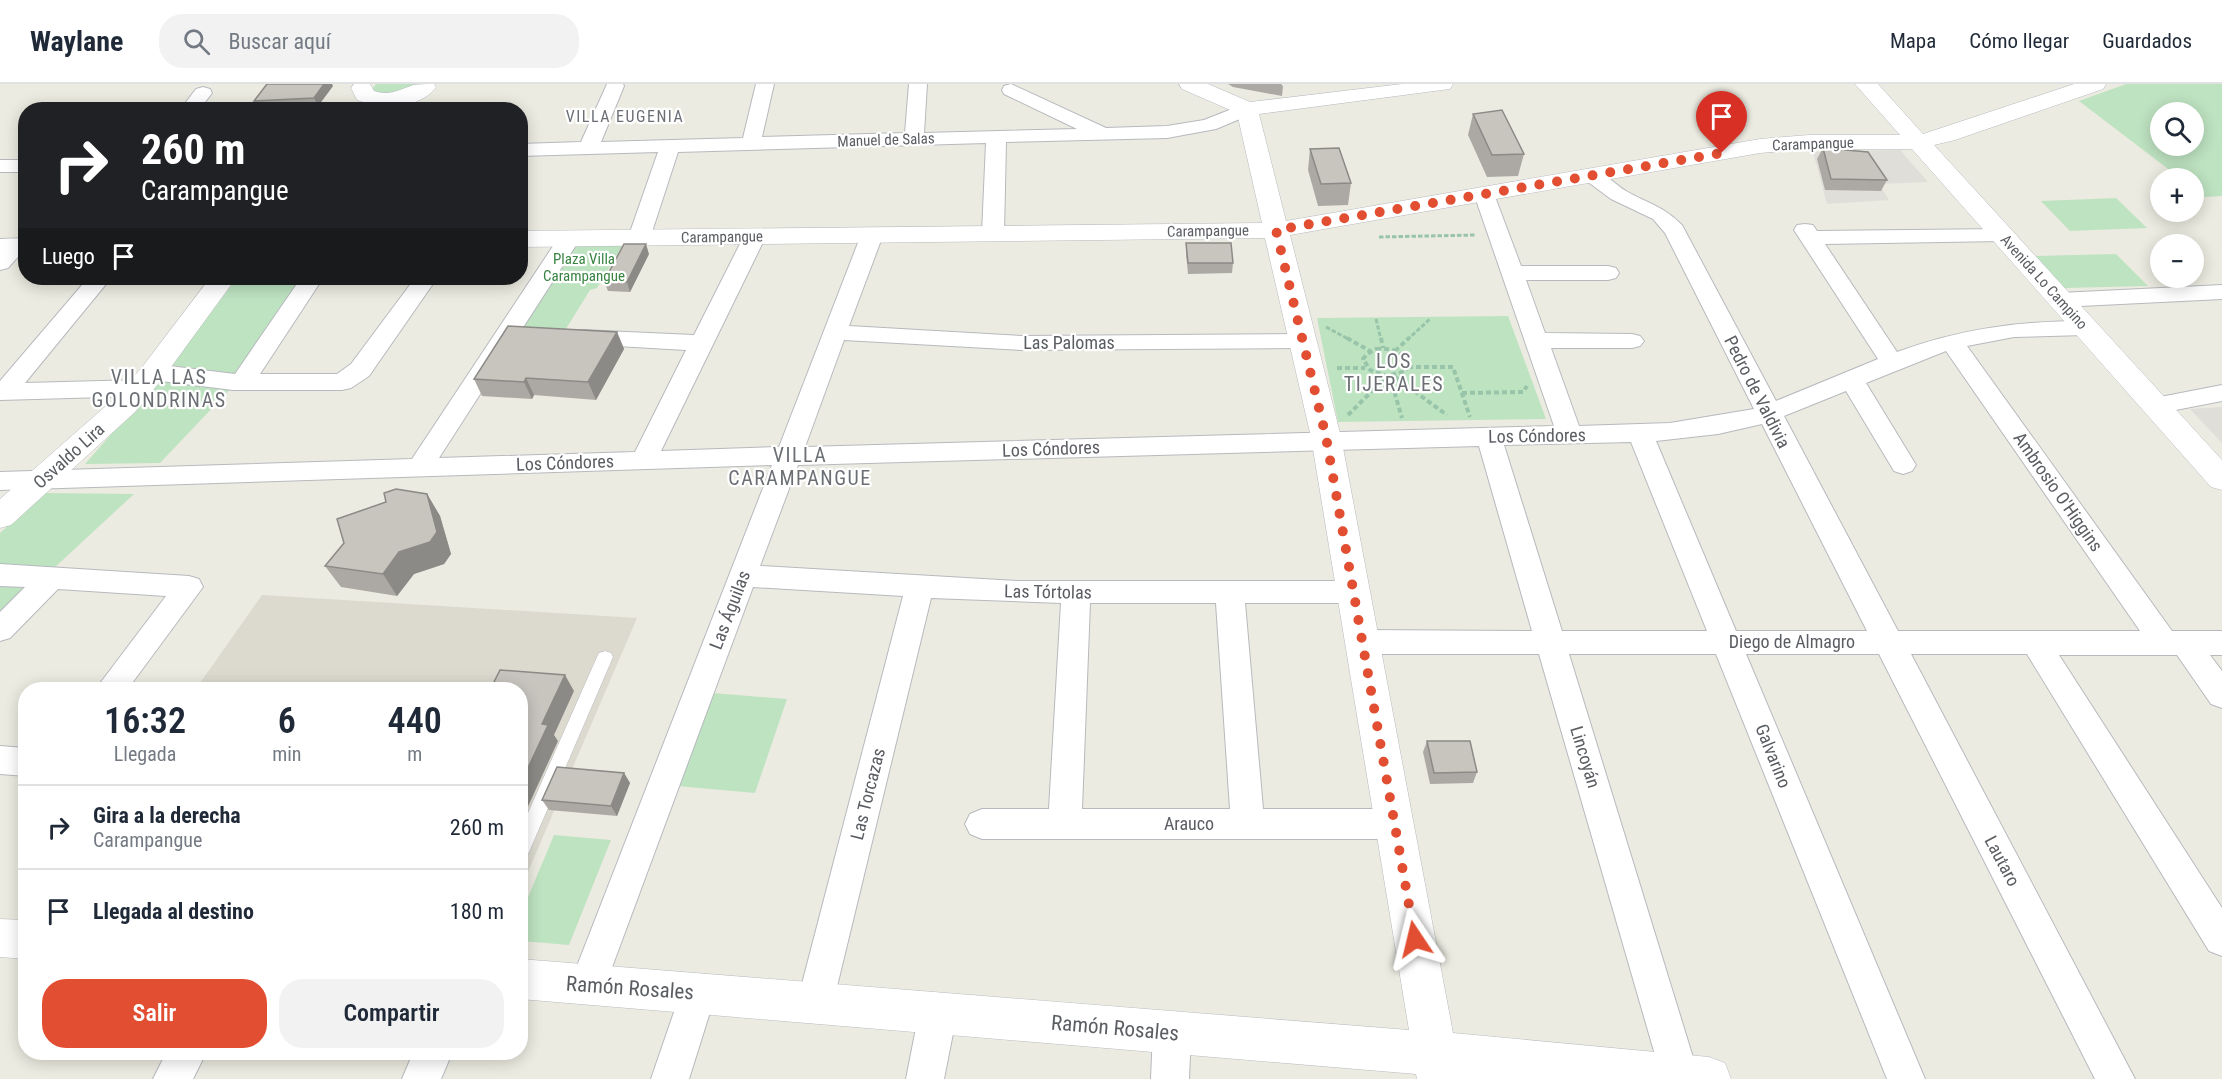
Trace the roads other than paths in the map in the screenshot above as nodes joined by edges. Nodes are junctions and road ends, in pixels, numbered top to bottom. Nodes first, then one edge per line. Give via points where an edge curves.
1 (765, 84) edge
2 (918, 84) edge
3 (1190, 84) edge
4 (1443, 84) edge
5 (1866, 84) edge
6 (2094, 84) edge
7 (426, 86) edge
8 (615, 86) dead end
9 (1011, 90) dead end
10 (203, 93) dead end
11 (359, 93) edge
12 (196, 102) edge
13 (417, 102) edge
14 (1247, 109) junction
15 (1102, 134) junction
16 (996, 136) junction
17 (914, 139) junction
18 (1917, 142) junction
19 (751, 144) junction
20 (670, 146) junction
21 (588, 148) junction
22 (528, 150) edge
23 (0, 166) edge
24 (18, 166) edge
25 (1591, 175) junction
26 (1484, 194) junction
27 (1276, 230) junction
28 (993, 233) junction
29 (872, 235) junction
30 (2002, 235) junction
31 (754, 236) junction
32 (569, 238) junction
33 (639, 238) junction
34 (528, 239) edge
35 (1512, 273) junction
36 (1608, 273) dead end
37 (94, 285) edge
38 (218, 285) edge
39 (307, 285) edge
40 (421, 285) edge
41 (2222, 292) edge
42 (2060, 300) junction
43 (2085, 328) junction
44 (835, 332) junction
45 (565, 336) edge
46 (1536, 340) junction
47 (1632, 341) dead end
48 (1303, 342) junction
49 (1952, 342) junction
50 (701, 343) junction
51 (1892, 363) junction
52 (1851, 379) junction
53 (147, 380) junction
54 (242, 382) junction
55 (2, 392) edge
56 (2222, 393) edge
57 (2155, 406) junction
58 (1767, 413) junction
59 (1640, 433) junction
60 (1570, 435) junction
61 (1483, 437) junction
62 (1326, 439) junction
63 (788, 456) junction
64 (643, 461) junction
65 (1903, 465) dead end
66 (420, 467) junction
67 (2222, 479) edge
68 (42, 480) junction
69 (0, 481) edge
70 (0, 518) edge
71 (0, 575) edge
72 (743, 576) junction
73 (51, 579) junction
74 (920, 586) junction
75 (1230, 592) junction
76 (1353, 592) junction
77 (1076, 593) junction
78 (0, 630) edge
79 (1362, 642) junction
80 (1551, 642) junction
81 (1726, 642) junction
82 (2036, 642) junction
83 (1888, 643) junction
84 (2175, 643) junction
85 (2222, 643) edge
86 (605, 657) dead end
87 (116, 682) edge
88 (2222, 694) edge
89 (0, 760) edge
90 (18, 761) edge
91 (1065, 824) junction
92 (1248, 824) junction
93 (1395, 824) junction
94 (982, 825) dead end
95 (528, 834) edge
96 (0, 938) edge
97 (18, 939) edge
98 (2222, 939) edge
99 (528, 980) edge
100 (588, 984) junction
101 (698, 993) junction
102 (815, 1003) junction
103 (938, 1013) junction
104 (1172, 1032) junction
105 (183, 1060) edge
106 (430, 1060) edge
107 (1437, 1066) edge
108 (1596, 1074) edge
109 (1694, 1078) edge
110 (172, 1079) edge
111 (421, 1079) edge
112 (670, 1079) edge
113 (925, 1079) edge
114 (1170, 1079) edge
115 (1906, 1079) edge
116 (2116, 1079) edge

1 - 19 street
2 - 17 street
3 - 14 street
4 - 14 street
5 - 18 street, Avenida Lo Campino
6 - 18 street, Carampangue
7 - 11 street via 407,96 383,100
7 - 13 street
8 - 21 street
9 - 15 street
10 - 12 street
14 - 15 street, Manuel de Salas via 1194,129
14 - 27 street
15 - 16 street, Manuel de Salas
16 - 17 street, Manuel de Salas
16 - 28 street
17 - 19 street, Manuel de Salas
18 - 25 street, Carampangue via 1777,144
18 - 30 street, Avenida Lo Campino
19 - 20 street, Manuel de Salas
20 - 21 street, Manuel de Salas
20 - 33 street
21 - 22 street, Manuel de Salas
23 - 24 street
25 - 26 street, Carampangue
25 - 58 street, Pedro de Valdivia via 1671,225
26 - 27 street, Carampangue
26 - 35 street
27 - 28 street, Carampangue
27 - 48 street
28 - 29 street, Carampangue
29 - 31 street, Carampangue
29 - 44 street, Las Águilas
30 - 42 street, Avenida Lo Campino
30 - 51 street via 1808,234
31 - 33 street, Carampangue
31 - 50 street
32 - 33 street, Carampangue
32 - 34 street, Carampangue
32 - 66 street via 519,334
35 - 36 street
35 - 46 street
37 - 55 street
38 - 53 street, Osvaldo Lira
39 - 54 street
40 - 54 street via 360,370 348,380
41 - 42 street
42 - 43 street, Avenida Lo Campino
43 - 49 street, Los Cóndores via 2014,330
43 - 57 street, Avenida Lo Campino
44 - 48 street, Las Palomas via 1044,343
44 - 63 street, Las Águilas
45 - 50 street
46 - 47 street
46 - 60 street
48 - 62 street
49 - 51 street, Los Cóndores
49 - 84 street, Ambrosio O'Higgins
50 - 64 street
51 - 52 street, Los Cóndores
52 - 58 street, Los Cóndores
52 - 65 street
53 - 54 street
53 - 55 street
53 - 68 street, Osvaldo Lira
56 - 57 street
57 - 67 street, Avenida Lo Campino
58 - 59 street, Los Cóndores via 1707,427
58 - 83 street, Pedro de Valdivia
59 - 60 street, Los Cóndores
59 - 81 street, Galvarino
60 - 61 street, Los Cóndores
61 - 62 street, Los Cóndores
61 - 80 street, Lincoyán
62 - 63 street, Los Cóndores
62 - 76 street
63 - 64 street, Los Cóndores
63 - 72 street, Las Águilas
64 - 66 street, Los Cóndores
66 - 68 street, Los Cóndores
68 - 69 street, Los Cóndores
68 - 70 street, Osvaldo Lira
71 - 73 street
72 - 74 street, Las Tórtolas
72 - 100 street, Las Águilas
73 - 78 street
73 - 87 street via 189,588
74 - 77 street, Las Tórtolas
74 - 102 street, Las Torcazas
75 - 76 street, Las Tórtolas
75 - 77 street, Las Tórtolas
75 - 92 street
76 - 79 street
77 - 91 street
79 - 80 street, Diego de Almagro
79 - 93 street
80 - 81 street, Diego de Almagro
80 - 109 street, Lincoyán
81 - 83 street, Diego de Almagro
81 - 115 street, Galvarino
82 - 83 street, Diego de Almagro
82 - 84 street, Diego de Almagro
82 - 98 street
83 - 116 street, Lautaro
84 - 85 street, Diego de Almagro
84 - 88 street, Ambrosio O'Higgins
86 - 95 lane
89 - 90 street
91 - 92 street, Arauco
91 - 94 street, Arauco
92 - 93 street, Arauco
93 - 107 street
96 - 97 street
99 - 100 street, Ramón Rosales
100 - 101 street, Ramón Rosales
101 - 102 street, Ramón Rosales
101 - 112 street
102 - 103 street, Ramón Rosales
103 - 104 street, Ramón Rosales
103 - 113 street
104 - 107 street, Ramón Rosales
104 - 114 street
105 - 110 street
106 - 111 street
107 - 108 street, Ramón Rosales
108 - 109 street, Ramón Rosales

